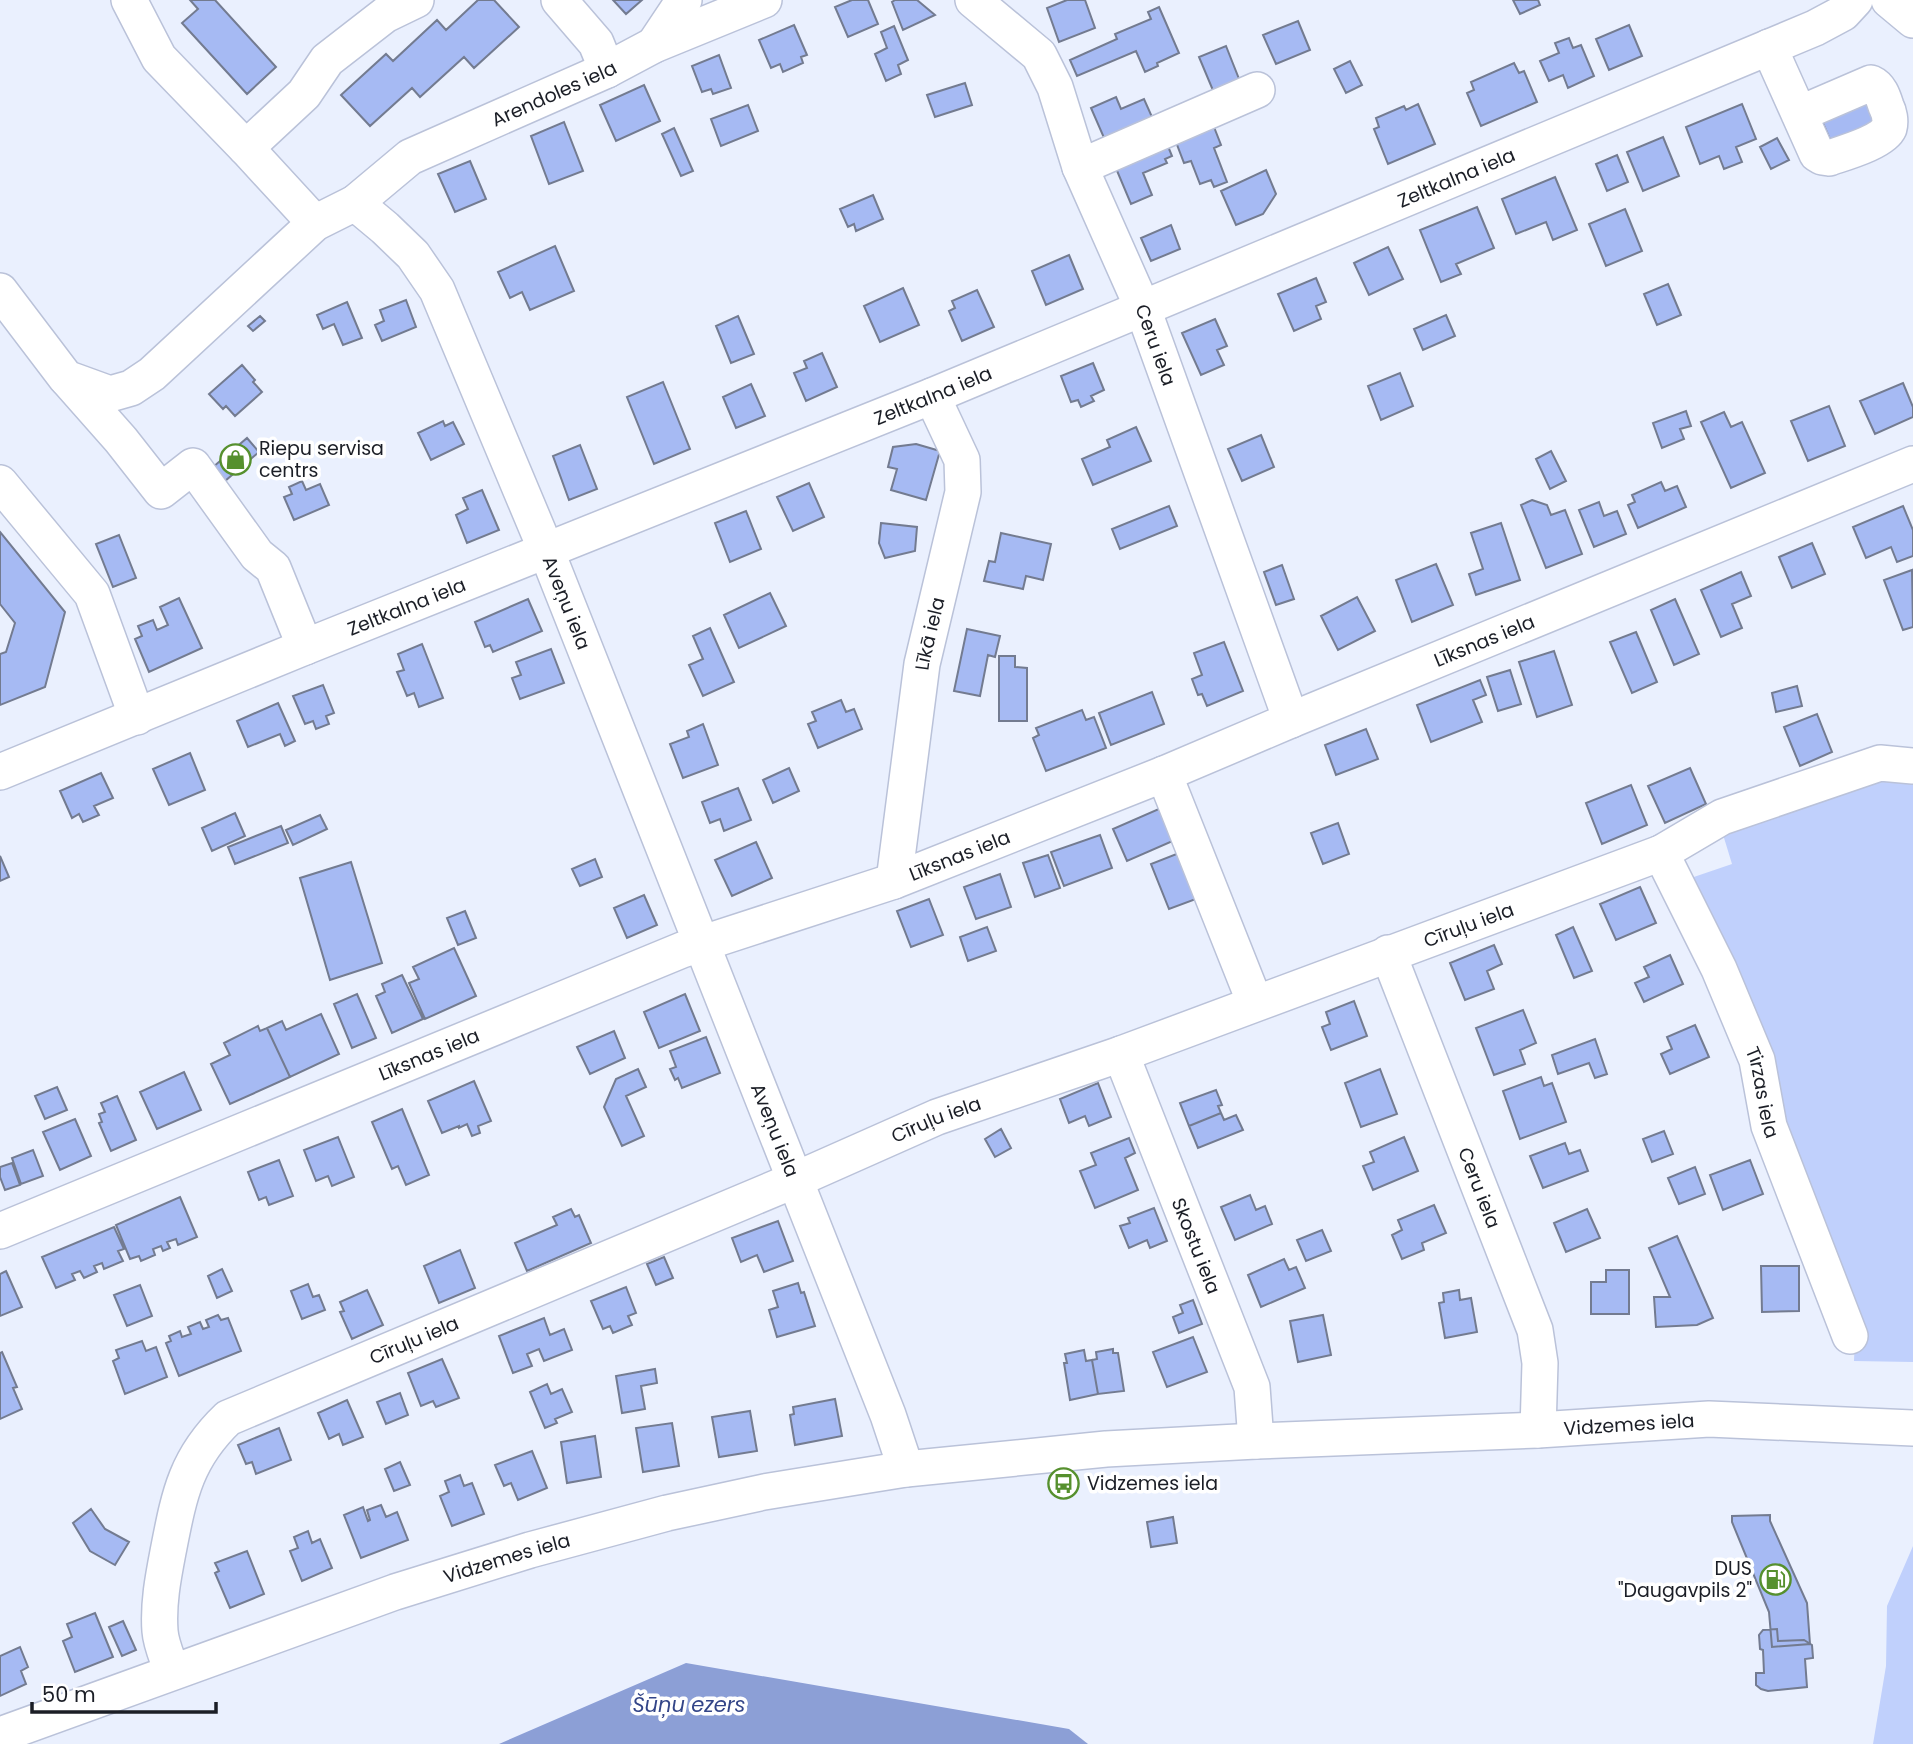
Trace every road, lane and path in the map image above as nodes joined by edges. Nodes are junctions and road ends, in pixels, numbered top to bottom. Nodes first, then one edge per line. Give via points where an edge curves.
1 (129, 0) edge
2 (416, 0) edge
3 (559, 0) edge
4 (684, 0) edge
5 (764, 0) edge
6 (973, 0) edge
7 (1855, 0) edge
8 (1889, 0) edge
9 (1913, 20) edge
10 (654, 45) junction
11 (1769, 47) junction
12 (607, 70) junction
13 (1257, 90) dead end
14 (1799, 114) dead end
15 (246, 148) junction
16 (1080, 167) junction
17 (355, 203) junction
18 (315, 223) junction
19 (0, 291) edge
20 (1143, 309) junction
21 (66, 378) junction
22 (932, 396) junction
23 (1913, 464) edge
24 (0, 483) edge
25 (546, 550) junction
26 (305, 647) junction
27 (137, 717) junction
28 (1291, 720) junction
29 (1913, 766) edge
30 (0, 772) edge
31 (1164, 774) junction
32 (1661, 853) junction
33 (894, 881) junction
34 (702, 944) junction
35 (1388, 953) junction
36 (1255, 1003) junction
37 (1121, 1054) junction
38 (795, 1180) junction
39 (0, 1231) edge
40 (1850, 1336) dead end
41 (1913, 1428) edge
42 (1538, 1430) junction
43 (1256, 1441) junction
44 (906, 1469) junction
45 (172, 1672) junction
46 (0, 1735) edge

1 - 15 street via 159,58
2 - 15 street via 385,15 327,60 304,94
3 - 12 street via 596,43
4 - 10 street
5 - 10 street, Arendoles iela
6 - 16 street, Ceru iela via 1039,54 1055,87
7 - 11 street, Zeltkalna iela via 1834,18
8 - 9 street
10 - 12 street, Arendoles iela
11 - 14 street
11 - 20 street, Zeltkalna iela
12 - 17 street, Arendoles iela via 410,158
13 - 16 street
15 - 18 street
16 - 20 street, Ceru iela
17 - 18 street
17 - 25 street, Aveņu iela via 413,255 437,290
18 - 21 street via 152,374 131,388 110,394
19 - 21 street
20 - 22 street, Zeltkalna iela
20 - 28 street, Ceru iela
21 - 26 street via 161,491 193,466 257,555 273,568
22 - 25 street, Zeltkalna iela
22 - 33 street, Līkā iela via 962,460 963,492 922,664
23 - 28 street, Līksnas iela
24 - 27 street via 92,594
25 - 26 street, Zeltkalna iela
25 - 34 street, Aveņu iela
26 - 27 street, Zeltkalna iela
27 - 30 street, Zeltkalna iela
28 - 31 street, Līksnas iela
29 - 32 street, Cīruļu iela via 1880,763 1723,817
31 - 33 street, Līksnas iela
31 - 36 street
32 - 35 street, Cīruļu iela
32 - 40 street, Tirzas iela via 1757,1060 1769,1126
33 - 34 street, Līksnas iela
34 - 38 street, Aveņu iela
34 - 39 street, Līksnas iela
35 - 36 street, Cīruļu iela
35 - 42 street, Ceru iela via 1535,1330 1540,1363
36 - 37 street, Cīruļu iela
37 - 38 street, Cīruļu iela via 937,1117
37 - 43 street, Skostu iela via 1252,1387
38 - 44 street, Aveņu iela
38 - 45 street, Cīruļu iela via 228,1418 196,1457 178,1499 160,1595 160,1634
41 - 42 street, Vidzemes iela via 1710,1419
42 - 43 street, Vidzemes iela
43 - 44 street, Vidzemes iela via 1106,1449
44 - 45 street, Vidzemes iela via 764,1492 530,1550 395,1592
45 - 46 street, Vidzemes iela

